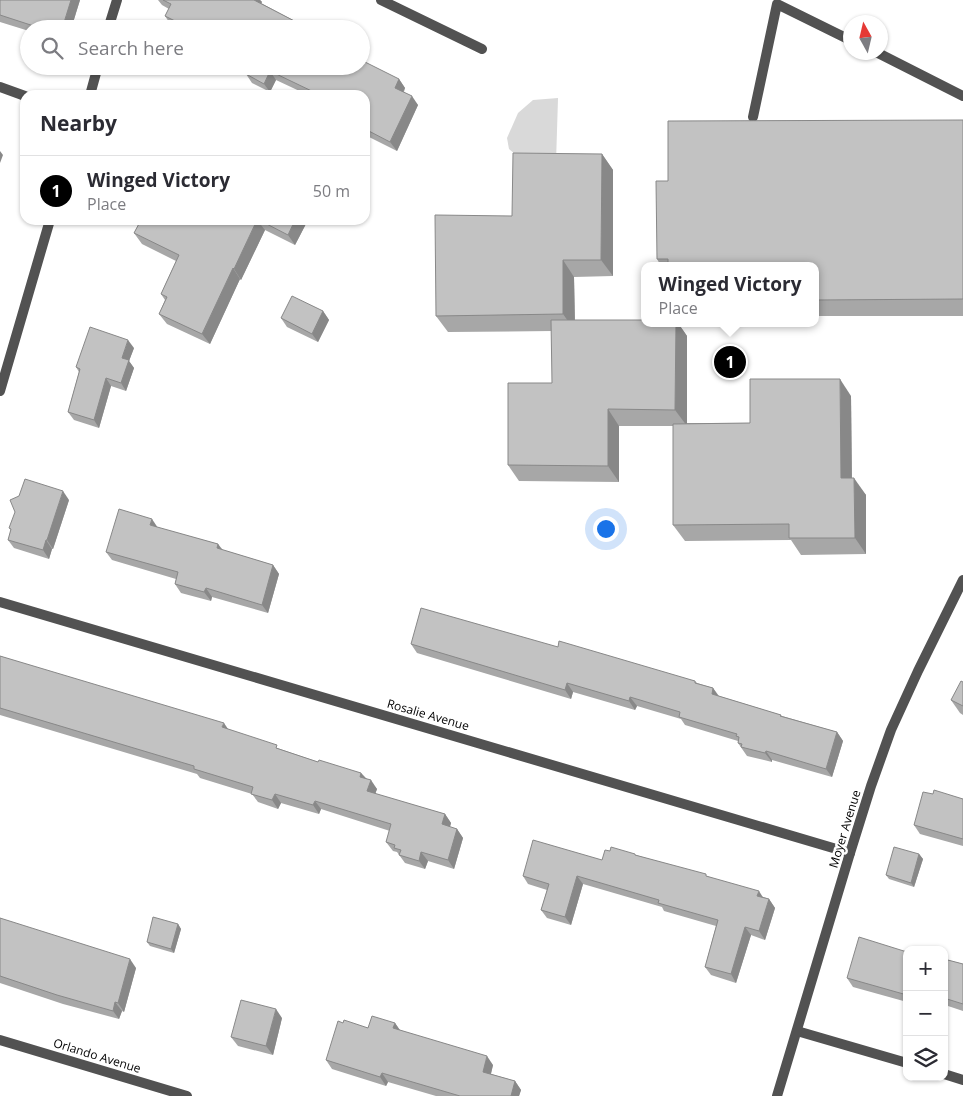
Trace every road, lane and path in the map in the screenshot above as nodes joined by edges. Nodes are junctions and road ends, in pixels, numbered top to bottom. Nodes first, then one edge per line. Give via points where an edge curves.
1 (117, 0) edge
2 (381, 0) edge
3 (111, 20) edge
4 (843, 37) edge
5 (482, 50) dead end
6 (888, 58) edge
7 (96, 75) edge
8 (0, 87) edge
9 (91, 90) edge
10 (20, 94) edge
11 (963, 96) edge
12 (753, 116) dead end
13 (49, 225) edge
14 (0, 391) edge
15 (963, 580) edge
16 (0, 602) edge
17 (850, 853) junction
18 (797, 1031) junction
19 (0, 1040) edge
20 (903, 1062) edge
21 (948, 1075) edge
22 (963, 1080) edge
23 (187, 1096) edge
24 (777, 1096) edge

1 - 3 street
2 - 5 street
4 - 12 street via 777,4
6 - 11 street
7 - 9 street
8 - 10 street
13 - 14 street
15 - 17 street, Moyer Avenue via 891,730
16 - 17 street, Rosalie Avenue
17 - 18 street, Moyer Avenue
18 - 20 street
18 - 24 street, Moyer Avenue
19 - 23 street, Orlando Avenue
21 - 22 street

